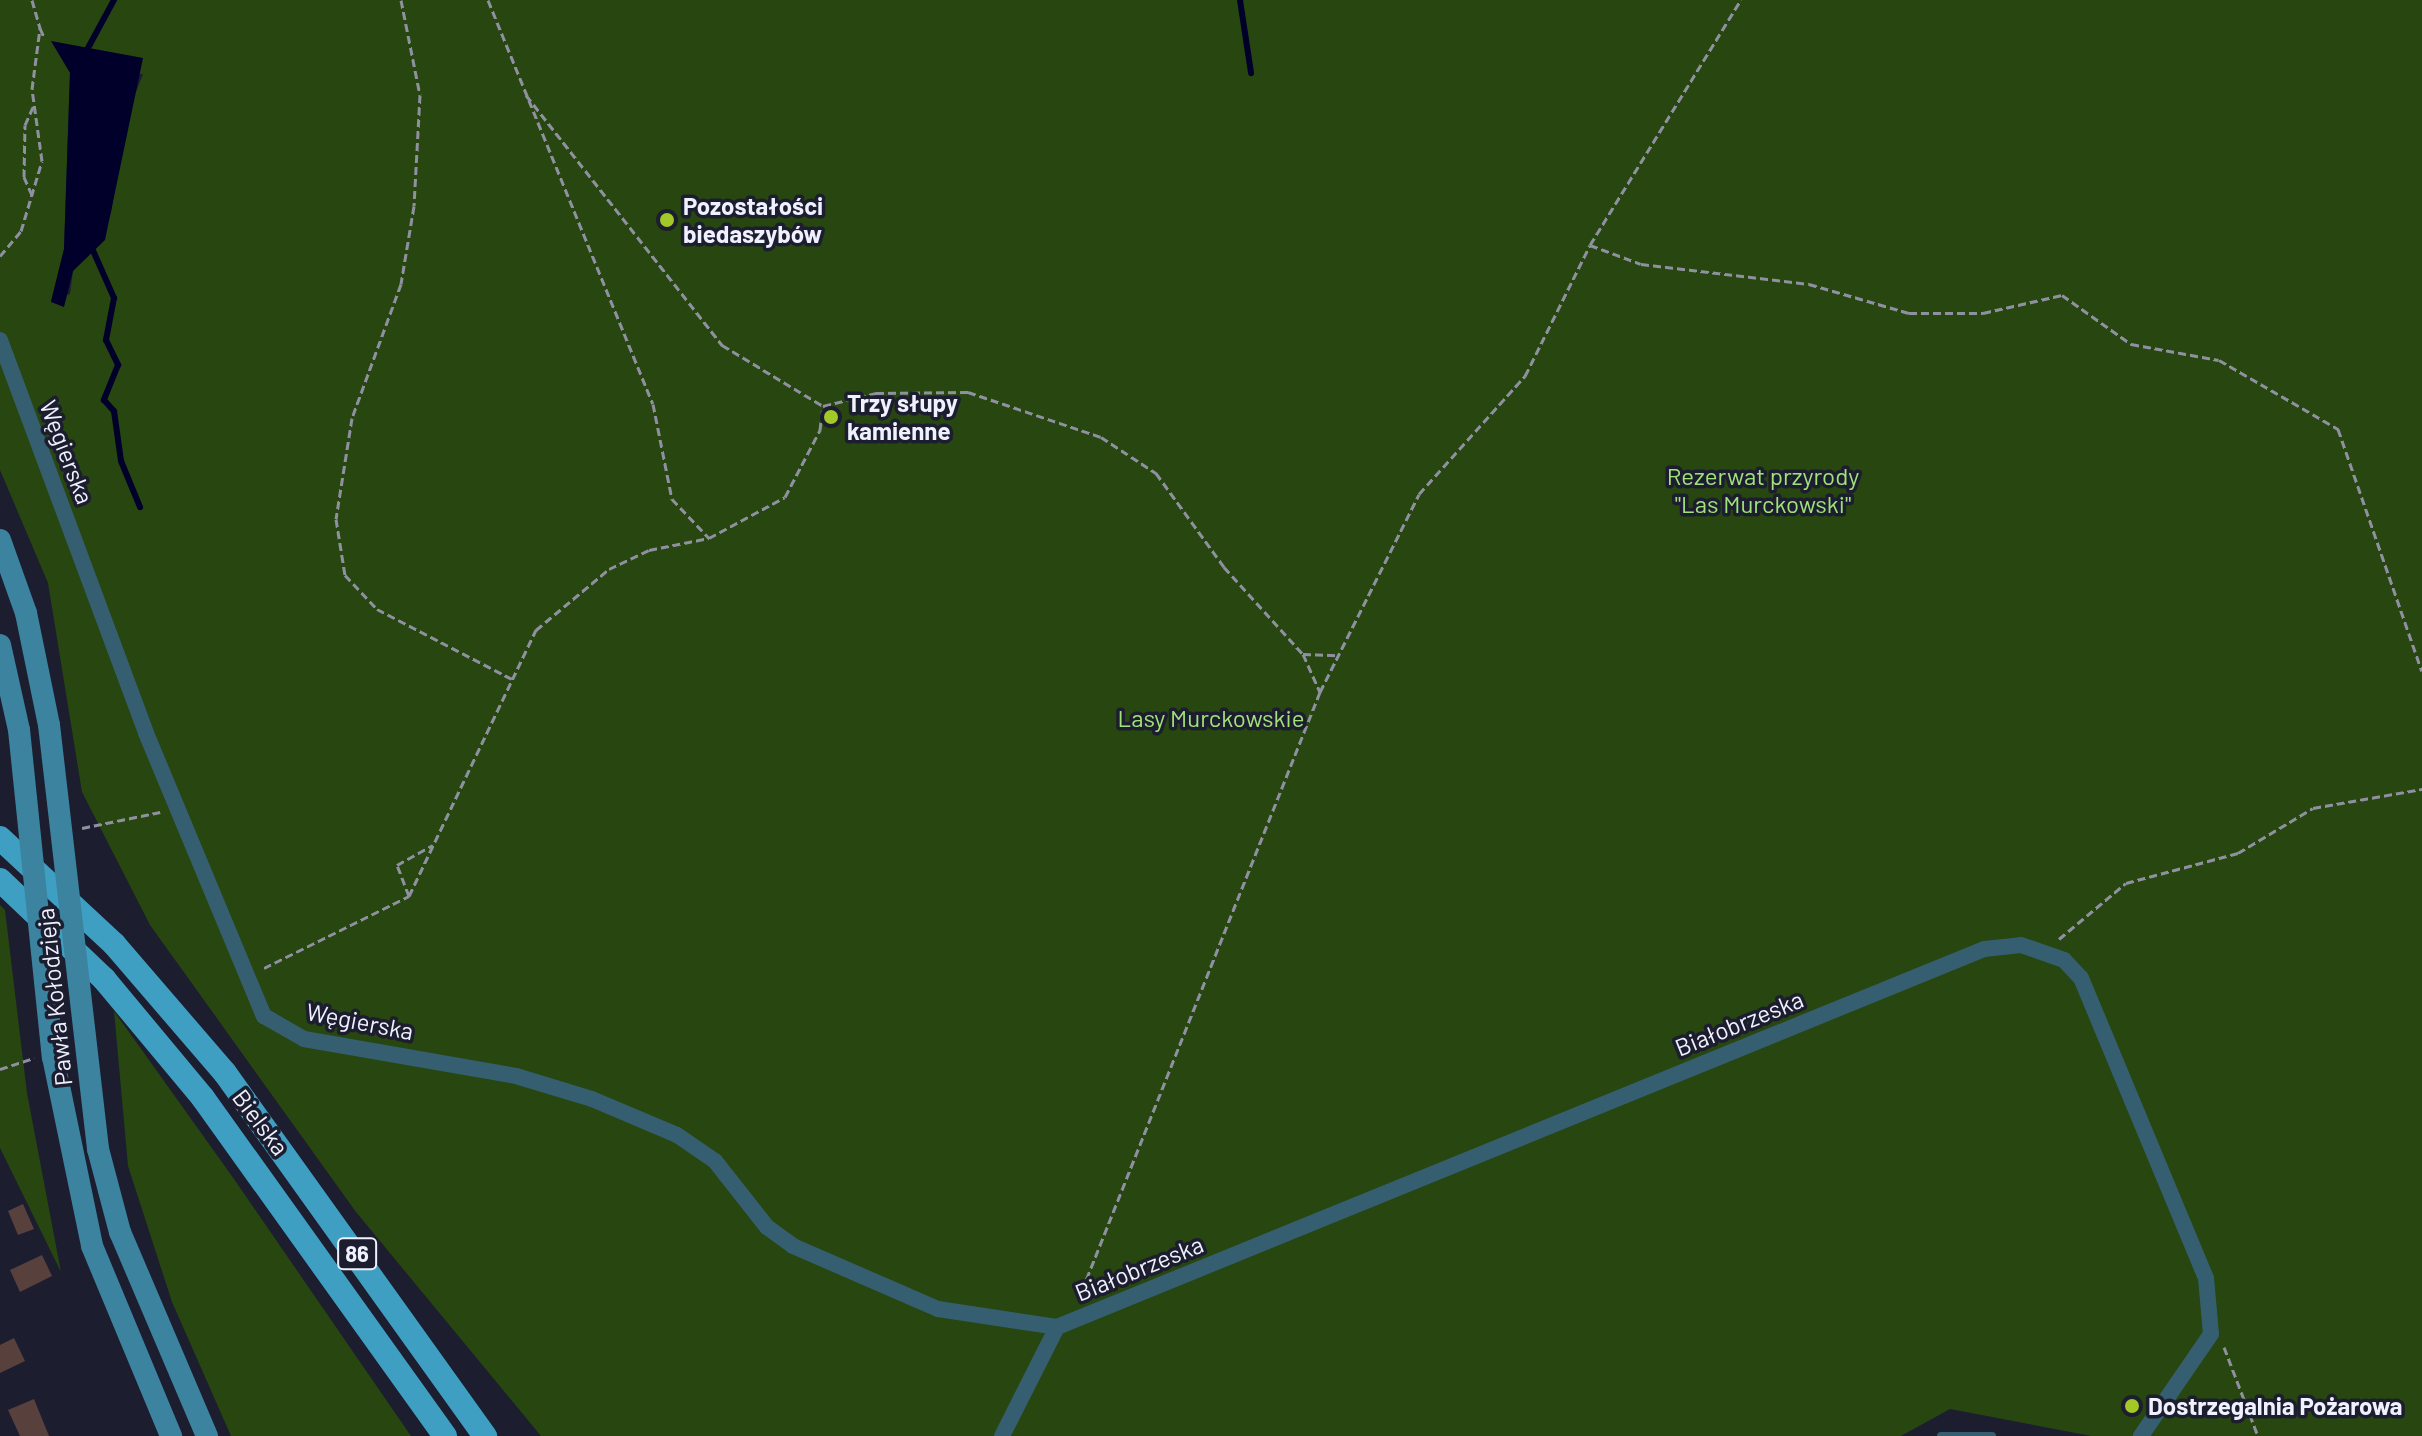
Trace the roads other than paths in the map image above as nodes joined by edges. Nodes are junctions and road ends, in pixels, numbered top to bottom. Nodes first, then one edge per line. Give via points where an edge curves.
1 (0, 340) edge
2 (0, 540) edge
3 (0, 645) edge
4 (0, 838) edge
5 (0, 880) edge
6 (1057, 1327) junction
7 (171, 1436) edge
8 (207, 1436) edge
9 (445, 1436) edge
10 (485, 1436) edge
11 (1002, 1436) edge
12 (1941, 1436) edge
13 (1992, 1436) edge
14 (2141, 1436) edge

1 - 6 street, Węgierska via 242,978 264,1016 304,1039 516,1076 592,1099 677,1135 715,1161 767,1227 793,1246 938,1309
2 - 8 street, Pawła Kołodzieja, bridge via 26,613 49,725 98,1149 120,1232
3 - 7 street, Pawła Kołodzieja, bridge via 21,744 53,1057 92,1246
4 - 10 main road, Bielska / 86 via 114,944 206,1051
5 - 9 main road, Bielska / 86 via 104,979 174,1061
6 - 11 street, Białobrzeska
6 - 14 street, Białobrzeska via 1984,949 2043,952 2081,978 2101,1016 2206,1278 2211,1334
12 - 13 lane

